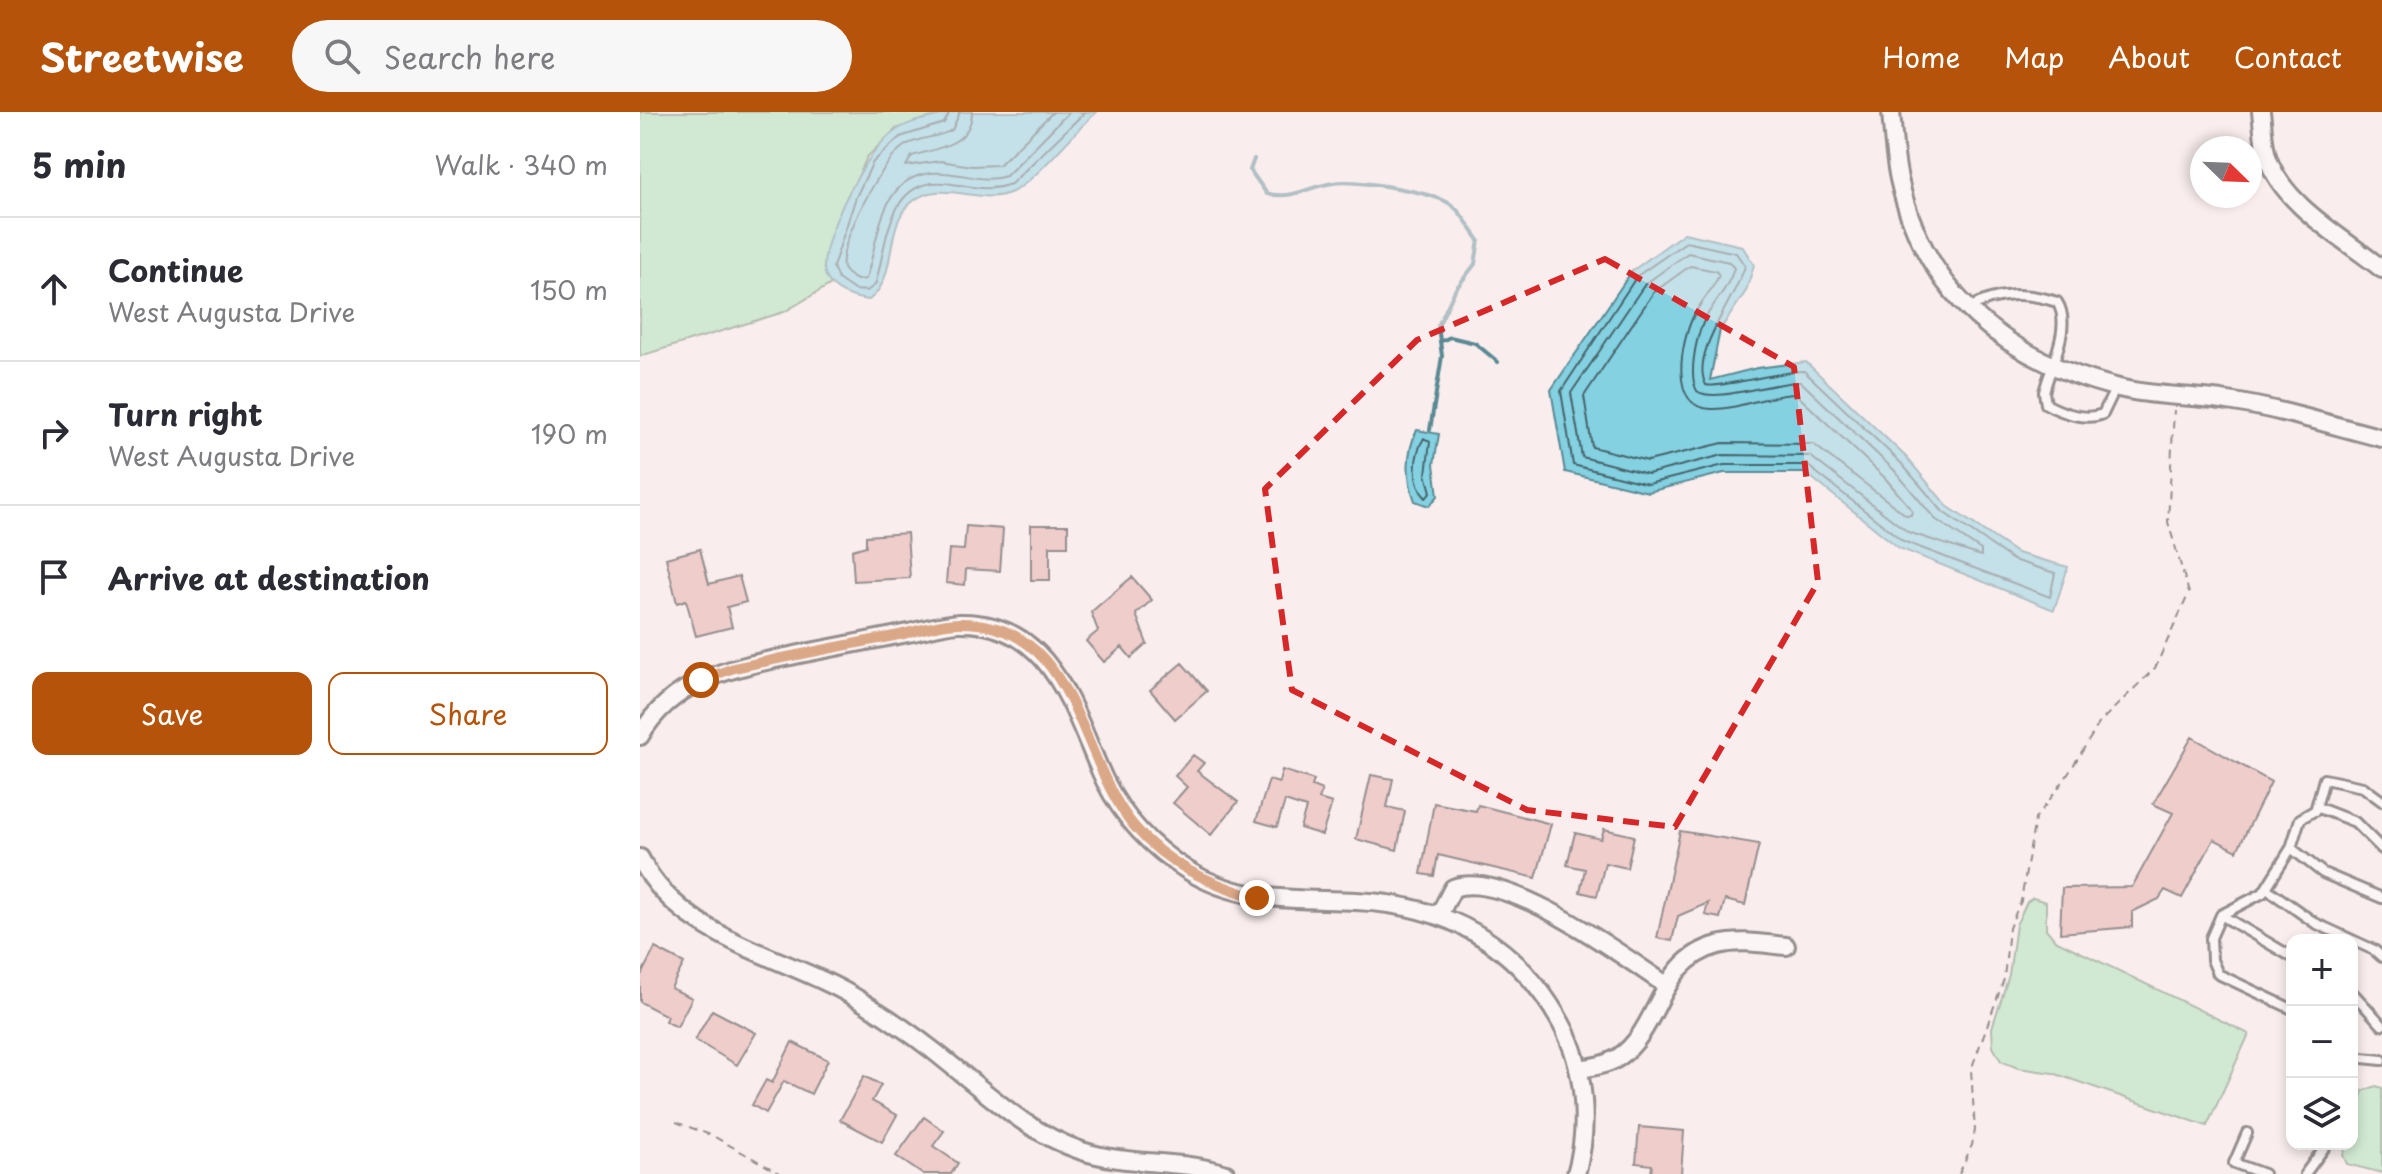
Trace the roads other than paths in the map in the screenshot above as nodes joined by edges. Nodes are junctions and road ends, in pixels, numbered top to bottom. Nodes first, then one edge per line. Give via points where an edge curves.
1 (1891, 112) edge
2 (2261, 112) edge
3 (2382, 269) edge
4 (1969, 309) junction
5 (2050, 367) junction
6 (2116, 387) junction
7 (2382, 438) edge
8 (640, 736) edge
9 (2382, 801) edge
10 (2315, 811) junction
11 (2291, 848) junction
12 (2382, 849) edge
13 (640, 858) edge
14 (2267, 889) junction
15 (2382, 898) edge
16 (1439, 915) junction
17 (2221, 915) junction
18 (1786, 946) dead end
19 (2286, 953) edge
20 (2382, 957) edge
21 (1666, 985) junction
22 (2358, 999) edge
23 (2286, 1006) edge
24 (2382, 1025) edge
25 (2358, 1058) edge
26 (2382, 1060) edge
27 (1578, 1069) junction
28 (2247, 1133) dead end
29 (2323, 1150) edge
30 (1226, 1174) edge
31 (1576, 1174) edge
32 (2264, 1174) edge
33 (2305, 1174) edge

1 - 4 street via 1899,178 1915,231 1943,281
2 - 3 street via 2267,157 2282,182 2299,203
4 - 5 street via 2006,342
4 - 5 lane via 1999,295 2057,302 2063,323
5 - 6 street
5 - 6 lane via 2044,392 2046,404 2057,411 2093,418 2103,414
6 - 7 street via 2230,401
8 - 16 street via 671,697 734,668 960,623 1002,631 1034,650 1060,677 1106,783 1131,823 1154,848 1190,872 1257,898 1357,901
9 - 10 lane via 2363,787 2324,779
10 - 11 lane via 2300,819
10 - 12 lane via 2355,822
11 - 14 lane
11 - 15 lane via 2323,873
13 - 30 street via 663,892 691,916 738,945 857,998 1036,1130 1082,1151
14 - 17 lane
14 - 20 lane via 2315,923
16 - 21 street via 1453,888 1487,884 1564,919
16 - 27 street via 1474,931 1526,972 1566,1032
17 - 19 lane
17 - 23 lane via 2211,938 2218,974
18 - 21 street via 1744,941 1718,945 1697,954
21 - 27 street via 1632,1046 1616,1059
22 - 24 lane
25 - 26 lane
27 - 31 street via 1583,1136
28 - 32 lane via 2234,1163
29 - 33 lane

